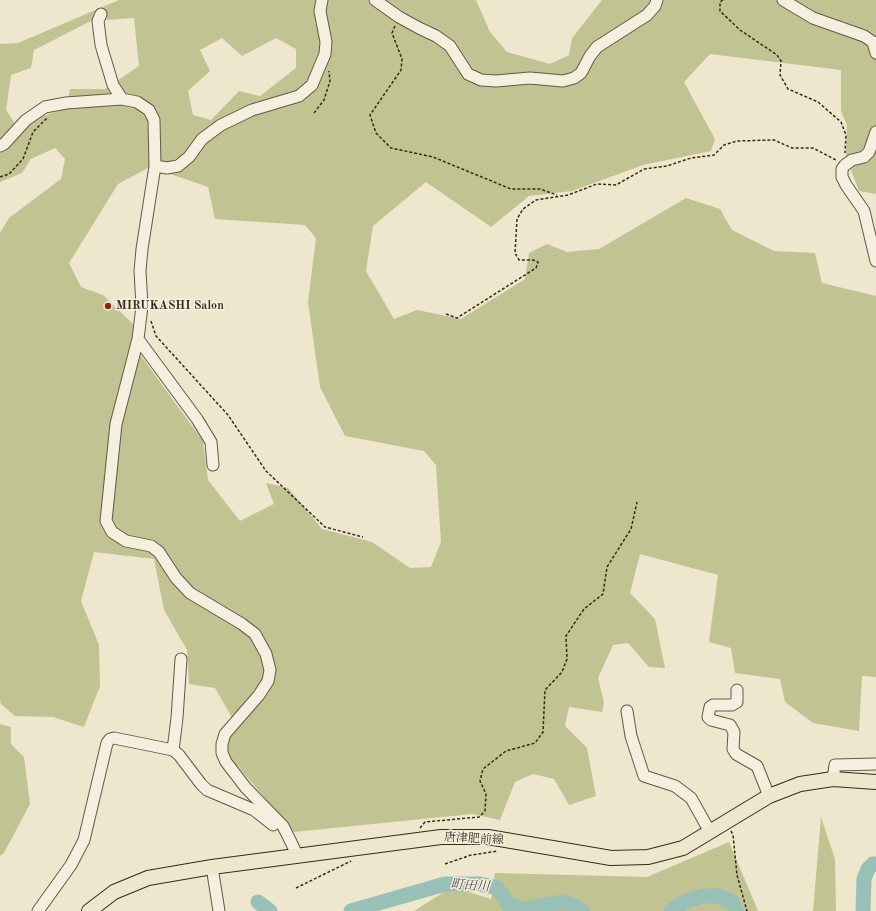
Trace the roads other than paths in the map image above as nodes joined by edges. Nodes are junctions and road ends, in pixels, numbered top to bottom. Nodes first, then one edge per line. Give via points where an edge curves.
1 (322, 0) edge
2 (375, 0) edge
3 (657, 0) edge
4 (783, 0) edge
5 (101, 14) dead end
6 (876, 53) edge
7 (122, 98) junction
8 (876, 132) edge
9 (0, 146) edge
10 (155, 166) junction
11 (876, 261) edge
12 (138, 339) junction
13 (213, 465) dead end
14 (181, 659) dead end
15 (738, 690) dead end
16 (627, 711) dead end
17 (173, 750) junction
18 (876, 764) edge
19 (833, 779) junction
20 (876, 782) edge
21 (769, 796) junction
22 (710, 832) junction
23 (292, 842) junction
24 (297, 855) junction
25 (212, 867) junction
26 (38, 911) edge
27 (89, 911) edge
28 (219, 911) edge

1 - 10 street via 320,11 326,42 325,54 312,85 299,96 252,110 221,125 202,139 189,157 178,166
2 - 3 street via 450,46 468,74 481,80 530,78 563,81 581,73 597,47 647,15
4 - 6 street via 813,18 864,36 872,42
5 - 7 street via 98,21 101,45 114,85
7 - 9 street via 66,102 45,107 26,120
7 - 10 street via 138,102 149,110 154,120
8 - 11 street via 869,152 864,157 852,160 842,169 842,178 864,211
10 - 12 street via 142,249 142,306
12 - 13 street via 197,418 211,442
12 - 23 street via 116,424 106,521 112,532 126,541 150,546 159,552 176,578 190,593 255,634 266,654 270,670 268,681 225,734 222,753 246,788 283,826
14 - 17 street
15 - 21 street via 736,702 732,705 713,705 708,717 730,725 734,732 733,749 736,754 757,766
16 - 22 street via 631,736 644,776 675,786 691,798
17 - 23 street via 207,790 254,810
17 - 26 street via 110,739 84,840
18 - 19 street via 835,765
19 - 20 main road, 唐津肥前線
19 - 21 main road, 唐津肥前線 via 800,784
21 - 22 main road, 唐津肥前線
22 - 24 main road, 唐津肥前線 via 683,848 648,857 611,858 488,837 440,837
23 - 24 street
24 - 25 main road, 唐津肥前線
25 - 27 main road, 唐津肥前線 via 148,878 114,892
25 - 28 street

